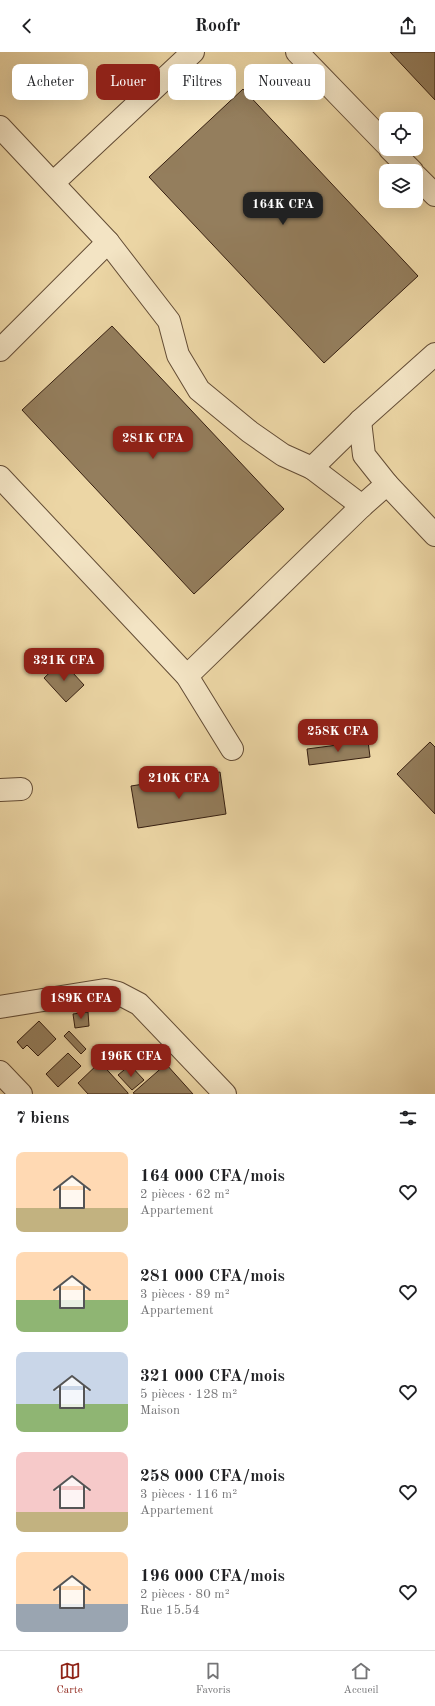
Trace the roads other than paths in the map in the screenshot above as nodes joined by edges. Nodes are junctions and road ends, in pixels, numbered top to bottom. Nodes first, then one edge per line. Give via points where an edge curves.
1 (193, 52) edge
2 (297, 52) edge
3 (0, 127) edge
4 (379, 137) edge
5 (397, 156) edge
6 (405, 164) edge
7 (52, 183) junction
8 (423, 183) edge
9 (435, 196) edge
10 (108, 242) junction
11 (0, 350) edge
12 (435, 354) edge
13 (360, 421) junction
14 (312, 468) junction
15 (0, 478) edge
16 (388, 484) junction
17 (362, 506) junction
18 (435, 535) edge
19 (187, 676) junction
20 (232, 749) dead end
21 (21, 789) dead end
22 (0, 790) edge
23 (0, 1007) edge
24 (0, 1072) edge
25 (21, 1094) edge
26 (225, 1094) edge

1 - 7 street
2 - 4 street
3 - 7 street
5 - 6 street
7 - 10 street
8 - 9 street
10 - 11 street
10 - 14 street via 168,321 178,355 199,390 250,432 283,455
12 - 13 street
13 - 14 street
13 - 16 street via 364,454
14 - 17 street
15 - 19 street
16 - 17 street
16 - 18 street
17 - 19 street
19 - 20 street
21 - 22 street
23 - 26 street via 105,990 118,993 139,1004
24 - 25 street

